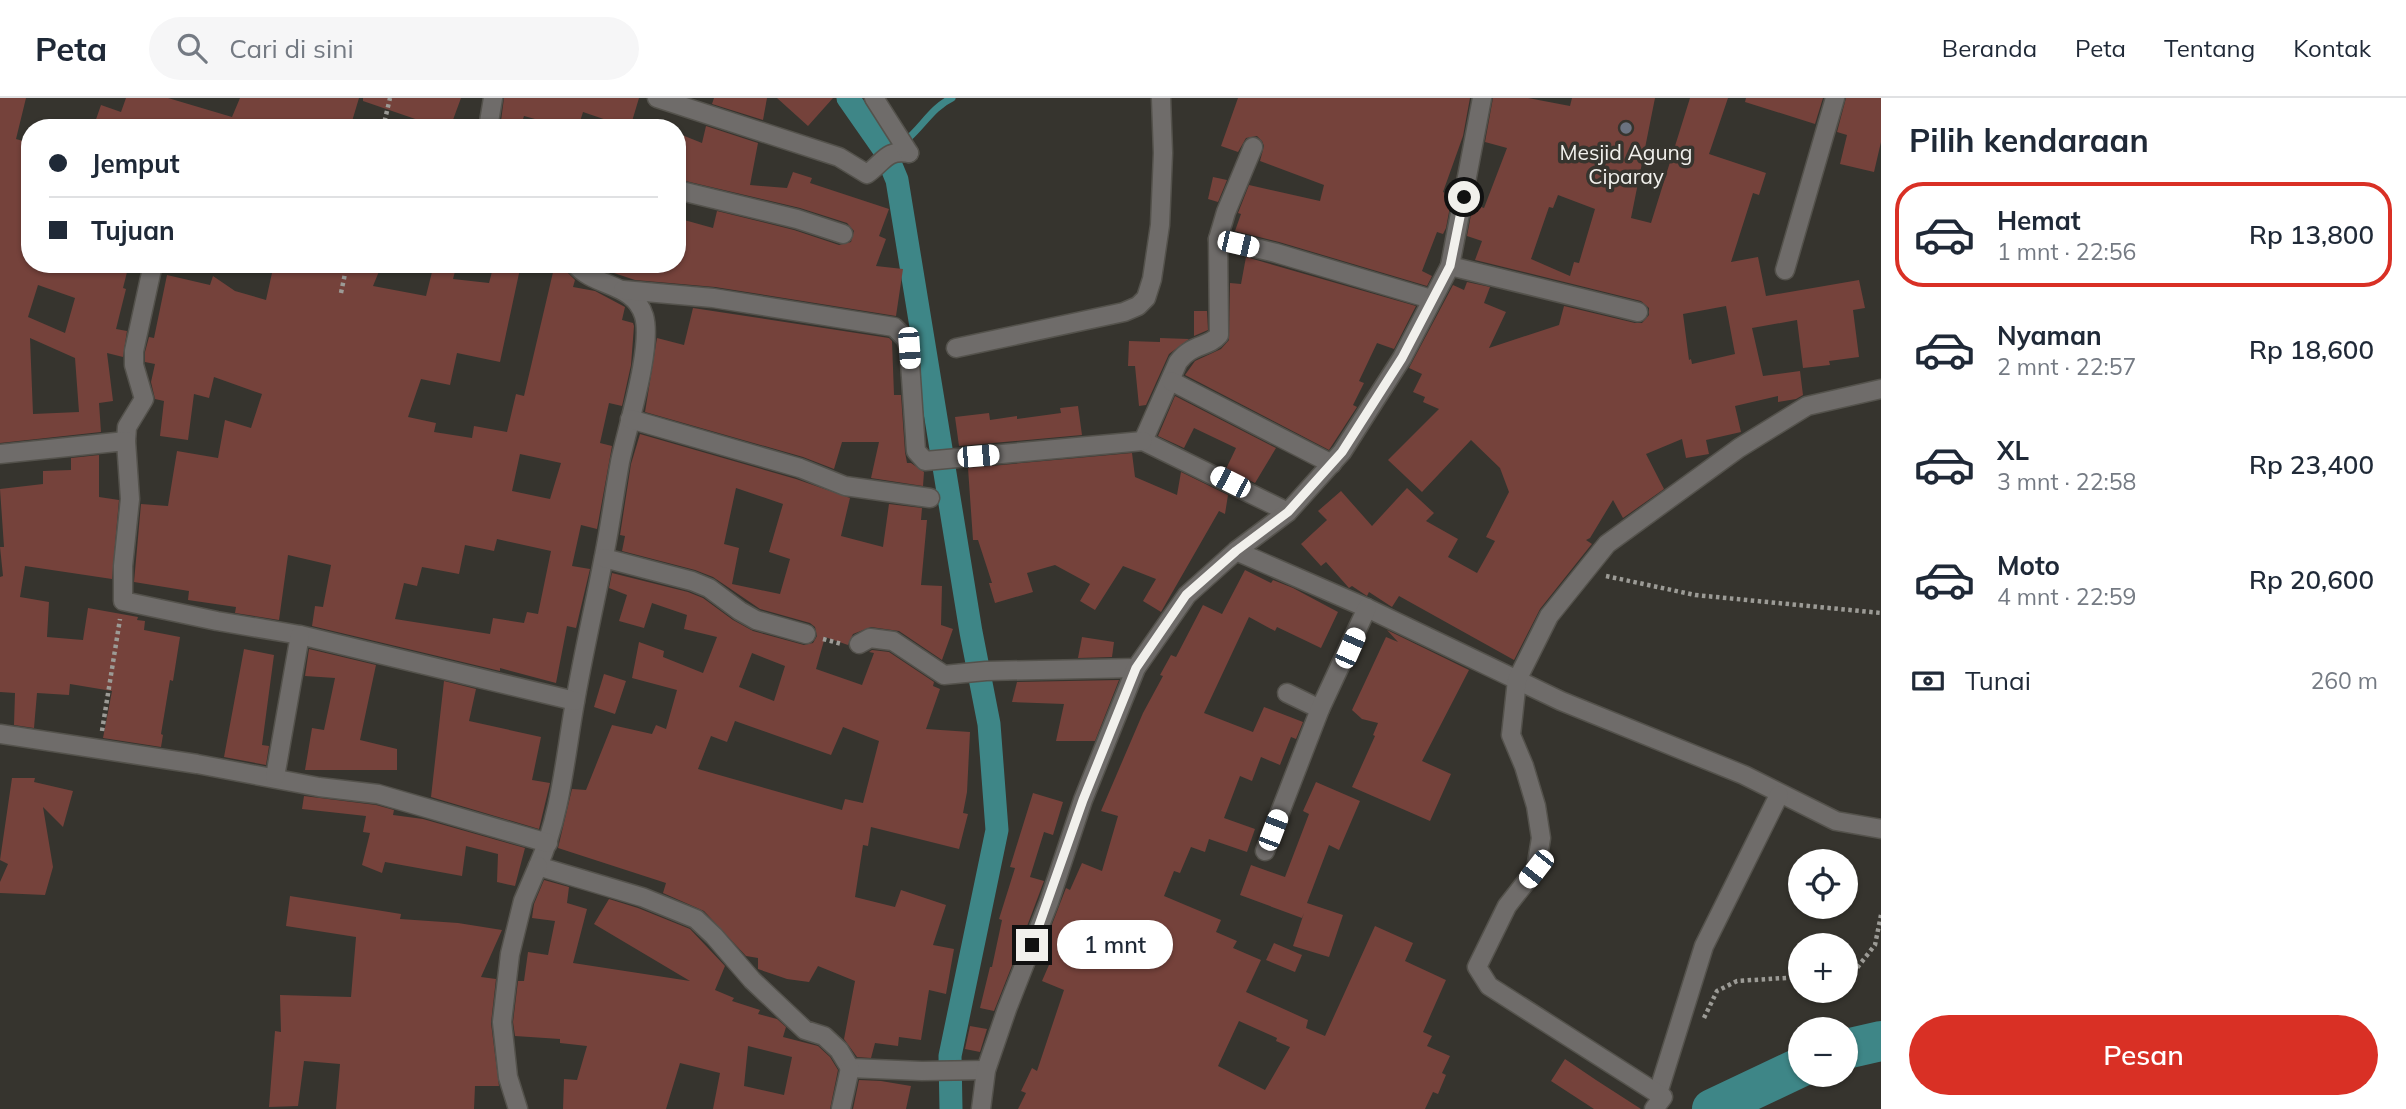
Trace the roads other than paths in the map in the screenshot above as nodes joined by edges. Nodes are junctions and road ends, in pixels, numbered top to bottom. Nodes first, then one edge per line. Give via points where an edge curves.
1 (493, 98) edge
2 (657, 98) edge
3 (874, 98) edge
4 (1161, 98) edge
5 (1482, 98) edge
6 (1835, 98) edge
7 (490, 119) edge
8 (1253, 147) dead end
9 (686, 192) edge
10 (843, 234) dead end
11 (1218, 239) junction
12 (1450, 266) junction
13 (1785, 270) dead end
14 (151, 273) edge
15 (586, 273) edge
16 (622, 289) junction
17 (1431, 299) junction
18 (1638, 312) dead end
19 (956, 348) dead end
20 (1171, 381) junction
21 (1881, 389) edge
22 (630, 419) junction
23 (1143, 441) junction
24 (126, 442) junction
25 (0, 454) edge
26 (1332, 464) junction
27 (930, 498) dead end
28 (1288, 512) junction
29 (1236, 551) junction
30 (604, 558) junction
31 (1367, 608) junction
32 (806, 634) road end
33 (300, 635) junction
34 (859, 644) road end
35 (1136, 668) junction
36 (1517, 680) junction
37 (1287, 693) dead end
38 (575, 701) junction
39 (1320, 709) junction
40 (0, 734) edge
41 (275, 778) junction
42 (1779, 795) junction
43 (1881, 829) edge
44 (548, 843) junction
45 (1265, 850) dead end
46 (538, 866) junction
47 (850, 1069) junction
48 (986, 1070) junction
49 (1656, 1101) edge
50 (517, 1109) edge
51 (841, 1109) edge
52 (981, 1109) edge

1 - 7 street
2 - 3 street via 839,157 867,174 888,155 909,153
4 - 19 street via 1160,225 1146,298 1124,312
5 - 12 street
6 - 13 street
8 - 11 street
9 - 10 street
11 - 17 street
11 - 20 street via 1219,335 1185,352
12 - 17 street
12 - 18 street
14 - 24 street via 134,351 144,399 127,427
15 - 16 street
16 - 22 street via 636,300 645,322 645,345
16 - 23 street via 713,298 894,327 909,348 916,451 925,461
17 - 26 street via 1402,358
20 - 23 street
20 - 26 street
21 - 36 street via 1807,406 1607,544 1549,615
22 - 27 street via 800,468 845,486
22 - 30 street
23 - 28 street
24 - 25 street
24 - 33 street via 130,499 123,601
26 - 28 street
28 - 29 street
29 - 31 street
29 - 35 street via 1186,595
30 - 32 street via 692,581 757,620
30 - 38 street
31 - 36 street
31 - 39 street
33 - 38 street
33 - 41 street
34 - 35 street via 870,638 893,641 944,675
35 - 48 street via 1083,800
36 - 42 street via 1744,775
36 - 49 street via 1511,735 1524,766 1541,838 1536,869 1507,906 1477,967 1489,985
37 - 39 street
38 - 44 street
39 - 45 street
40 - 41 street
41 - 44 street via 378,794
42 - 43 street via 1836,821
42 - 49 street via 1704,946
44 - 46 street
46 - 47 street via 642,897 696,919 805,1030 824,1036 839,1050
46 - 50 street via 523,901 510,954 502,1022
47 - 48 street
47 - 51 street
48 - 52 street

